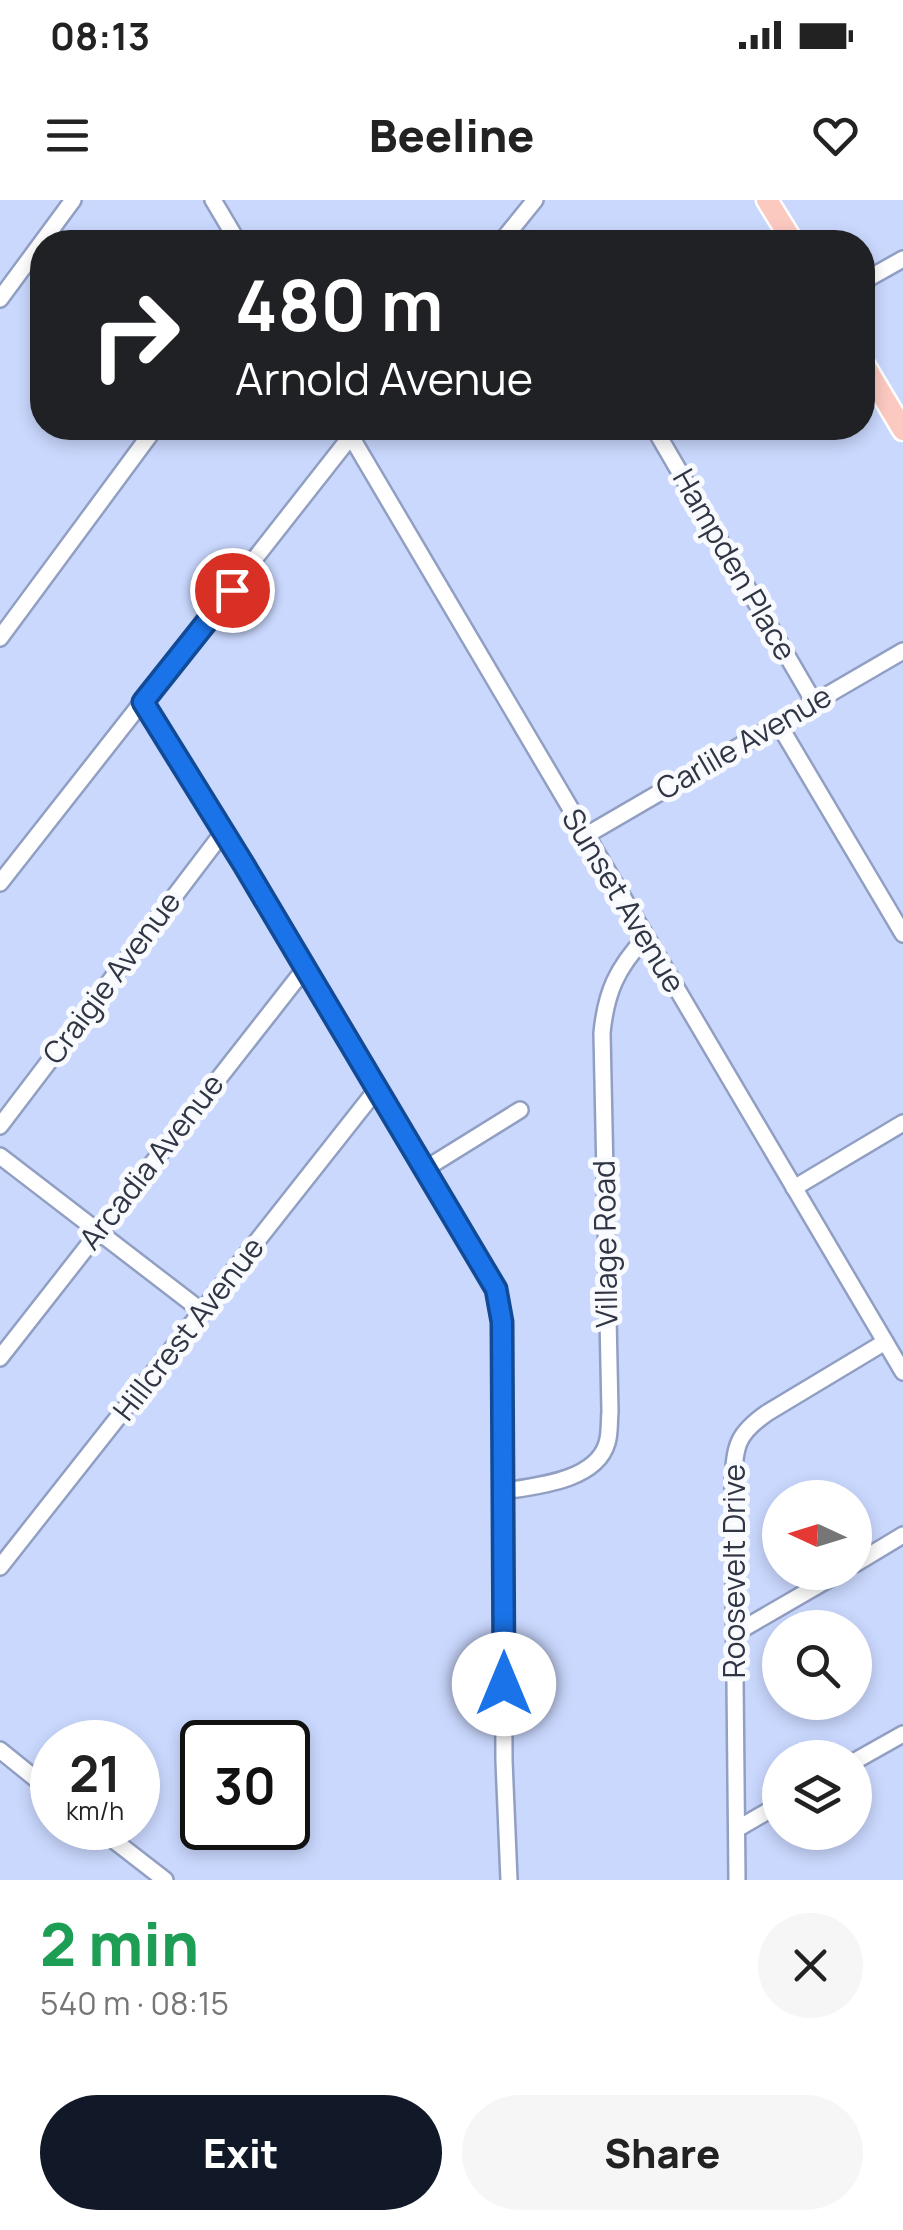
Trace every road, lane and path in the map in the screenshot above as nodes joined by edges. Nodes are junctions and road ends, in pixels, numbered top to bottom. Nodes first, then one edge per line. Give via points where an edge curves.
1 (73, 200) edge
2 (213, 200) edge
3 (535, 200) edge
4 (768, 200) edge
5 (51, 230) edge
6 (231, 230) edge
7 (511, 230) edge
8 (785, 230) edge
9 (30, 258) edge
10 (903, 259) edge
11 (875, 275) edge
12 (0, 299) edge
13 (875, 383) edge
14 (903, 430) edge
15 (146, 440) edge
16 (343, 440) edge
17 (357, 440) edge
18 (661, 440) edge
19 (0, 638) edge
20 (903, 651) edge
21 (143, 702) junction
22 (814, 702) junction
23 (778, 723) junction
24 (224, 831) junction
25 (585, 836) junction
26 (0, 884) edge
27 (903, 934) edge
28 (645, 938) junction
29 (306, 968) junction
30 (378, 1090) junction
31 (520, 1110) dead end
32 (903, 1123) edge
33 (0, 1126) edge
34 (0, 1156) edge
35 (425, 1168) junction
36 (794, 1188) junction
37 (98, 1231) junction
38 (203, 1312) junction
39 (886, 1342) junction
40 (0, 1358) edge
41 (903, 1372) edge
42 (504, 1491) junction
43 (903, 1535) edge
44 (872, 1554) edge
45 (0, 1567) edge
46 (810, 1590) edge
47 (734, 1634) junction
48 (903, 1734) edge
49 (0, 1750) edge
50 (872, 1752) edge
51 (30, 1774) edge
52 (762, 1814) edge
53 (737, 1829) junction
54 (126, 1850) edge
55 (165, 1880) edge
56 (509, 1880) edge
57 (737, 1880) edge

1 - 5 street
2 - 6 street
3 - 7 street
4 - 8 main road
9 - 12 street
10 - 11 street
13 - 14 main road
15 - 19 street
16 - 21 street
17 - 25 street, Sunset Avenue
18 - 22 street, Hampden Place
20 - 22 street, Carlile Avenue
21 - 24 street
21 - 26 street
22 - 23 street, Carlile Avenue
23 - 25 street, Carlile Avenue
23 - 27 street
24 - 29 street
24 - 33 street, Craigie Avenue
25 - 28 street, Sunset Avenue
28 - 36 street, Sunset Avenue
28 - 42 street, Village Road via 610,985 602,1033 607,1442 594,1463 575,1474
29 - 30 street
29 - 37 street, Arcadia Avenue
30 - 35 street
30 - 38 street, Hillcrest Avenue
31 - 35 street
32 - 36 street
34 - 37 street
35 - 42 street via 496,1289
36 - 39 street, Sunset Avenue
37 - 38 street
37 - 40 street, Arcadia Avenue
38 - 45 street, Hillcrest Avenue
39 - 41 street, Sunset Avenue
39 - 47 street, Roosevelt Drive via 768,1412 738,1440 732,1482
42 - 56 street
43 - 44 street
46 - 47 street
47 - 53 street, Roosevelt Drive
48 - 50 street
49 - 51 street
52 - 53 street
53 - 57 street, Roosevelt Drive
54 - 55 street

